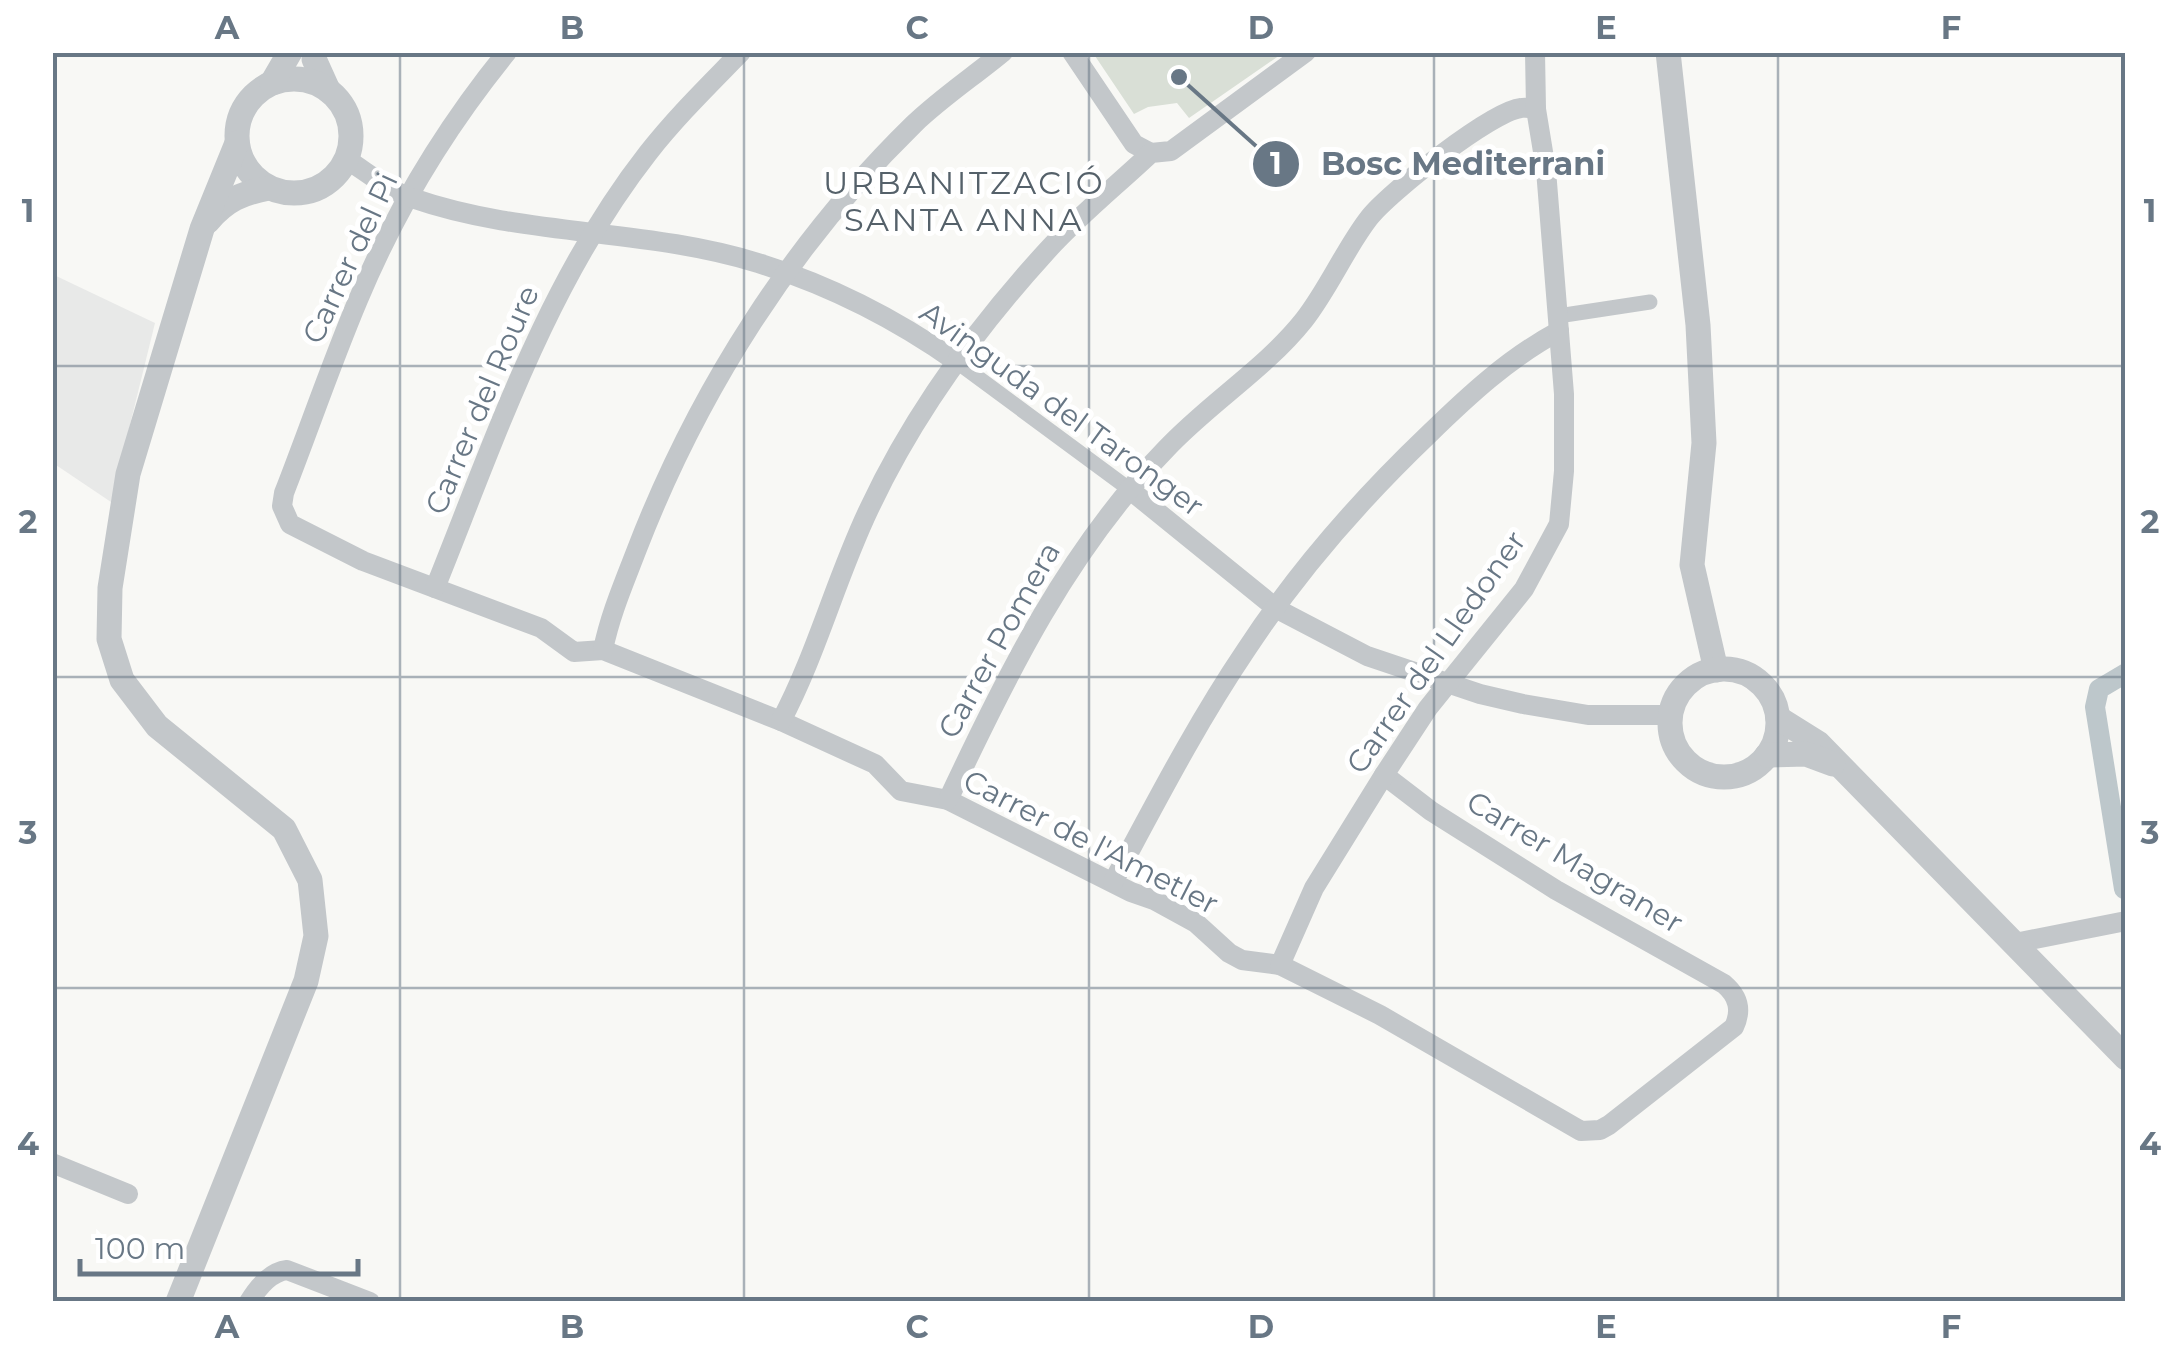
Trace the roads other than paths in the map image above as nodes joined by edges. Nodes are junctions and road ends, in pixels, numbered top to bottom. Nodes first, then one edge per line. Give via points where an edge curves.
1 (290, 52) edge
2 (315, 52) edge
3 (506, 52) edge
4 (741, 52) edge
5 (1003, 52) edge
6 (1072, 52) edge
7 (1306, 52) edge
8 (1534, 52) edge
9 (1668, 52) edge
10 (272, 83) junction
11 (328, 90) junction
12 (1536, 109) junction
13 (237, 143) junction
14 (1150, 154) junction
15 (346, 159) junction
16 (269, 188) junction
17 (408, 198) junction
18 (202, 229) junction
19 (594, 233) junction
20 (785, 274) junction
21 (1650, 302) dead end
22 (1558, 323) junction
23 (957, 362) junction
24 (1129, 489) junction
25 (282, 506) joint
26 (435, 588) junction
27 (1277, 609) junction
28 (602, 650) junction
29 (1716, 670) junction
30 (1449, 684) junction
31 (1670, 716) junction
32 (1778, 718) junction
33 (782, 720) junction
34 (1767, 755) junction
35 (1842, 767) junction
36 (1384, 775) junction
37 (948, 800) junction
38 (1113, 882) junction
39 (2126, 922) edge
40 (2015, 943) junction
41 (1280, 965) junction
42 (2126, 1058) edge
43 (1600, 1130) joint
44 (52, 1162) edge
45 (128, 1194) dead end
46 (178, 1302) edge
47 (250, 1302) edge
48 (370, 1302) edge

1 - 10 street
2 - 11 street
3 - 17 street, Carrer del Pi via 461,109
4 - 19 street, Carrer del Roure via 647,154
5 - 20 street via 916,123
6 - 14 street via 1134,144
7 - 14 street via 1170,151
8 - 12 street, Carrer del Lledoner
9 - 29 street via 1704,443 1692,566
10 - 11 street via 310,81
10 - 13 street via 244,107
11 - 15 street via 349,121
12 - 22 street, Carrer del Lledoner
12 - 24 street, Carrer Pomera via 1495,118 1390,195 1303,321
13 - 16 street via 253,177
13 - 18 street
14 - 23 street via 1046,252
15 - 16 street via 322,186 286,193
15 - 17 street, Avinguda del Taronger
16 - 18 street via 223,204
17 - 19 street, Avinguda del Taronger via 504,223
17 - 25 street, Carrer del Pi via 359,298
18 - 46 street via 128,474 109,639 122,680 158,726 284,829 310,880 316,936 306,981
19 - 20 street, Avinguda del Taronger via 694,249
19 - 26 street, Carrer del Roure via 527,357
20 - 23 street, Avinguda del Taronger via 835,291
20 - 28 street via 715,384 660,489
21 - 22 street
22 - 27 street via 1374,487
22 - 30 street, Carrer del Lledoner via 1564,471 1558,524 1524,589
23 - 24 street, Avinguda del Taronger
23 - 33 street via 922,408 868,511
24 - 27 street, Avinguda del Taronger
24 - 37 street, Carrer Pomera via 1054,592
25 - 26 street, Carrer de l'Ametler via 297,530
26 - 28 street, Carrer de l'Ametler via 540,628 574,652
27 - 30 street, Avinguda del Taronger via 1368,656
27 - 38 street via 1214,700
28 - 33 street, Carrer de l'Ametler
29 - 31 street via 1686,685
29 - 32 street via 1733,670 1764,686
30 - 31 street, Avinguda del Taronger via 1588,715
30 - 36 street, Carrer del Lledoner
31 - 34 street via 1677,750 1703,773 1738,775
32 - 34 street
32 - 35 street
33 - 37 street, Carrer de l'Ametler via 875,764 902,791
34 - 35 street via 1806,754
35 - 40 street
36 - 41 street, Carrer del Lledoner via 1314,888
36 - 43 street, Carrer Magraner via 1430,811 1724,984 1737,998 1738,1018 1727,1034
37 - 38 street, Carrer de l'Ametler
38 - 41 street, Carrer de l'Ametler via 1196,922 1242,960
39 - 40 street
40 - 42 street
41 - 43 street, Carrer de l'Ametler via 1581,1130
44 - 45 street
47 - 48 street via 268,1278 286,1270

